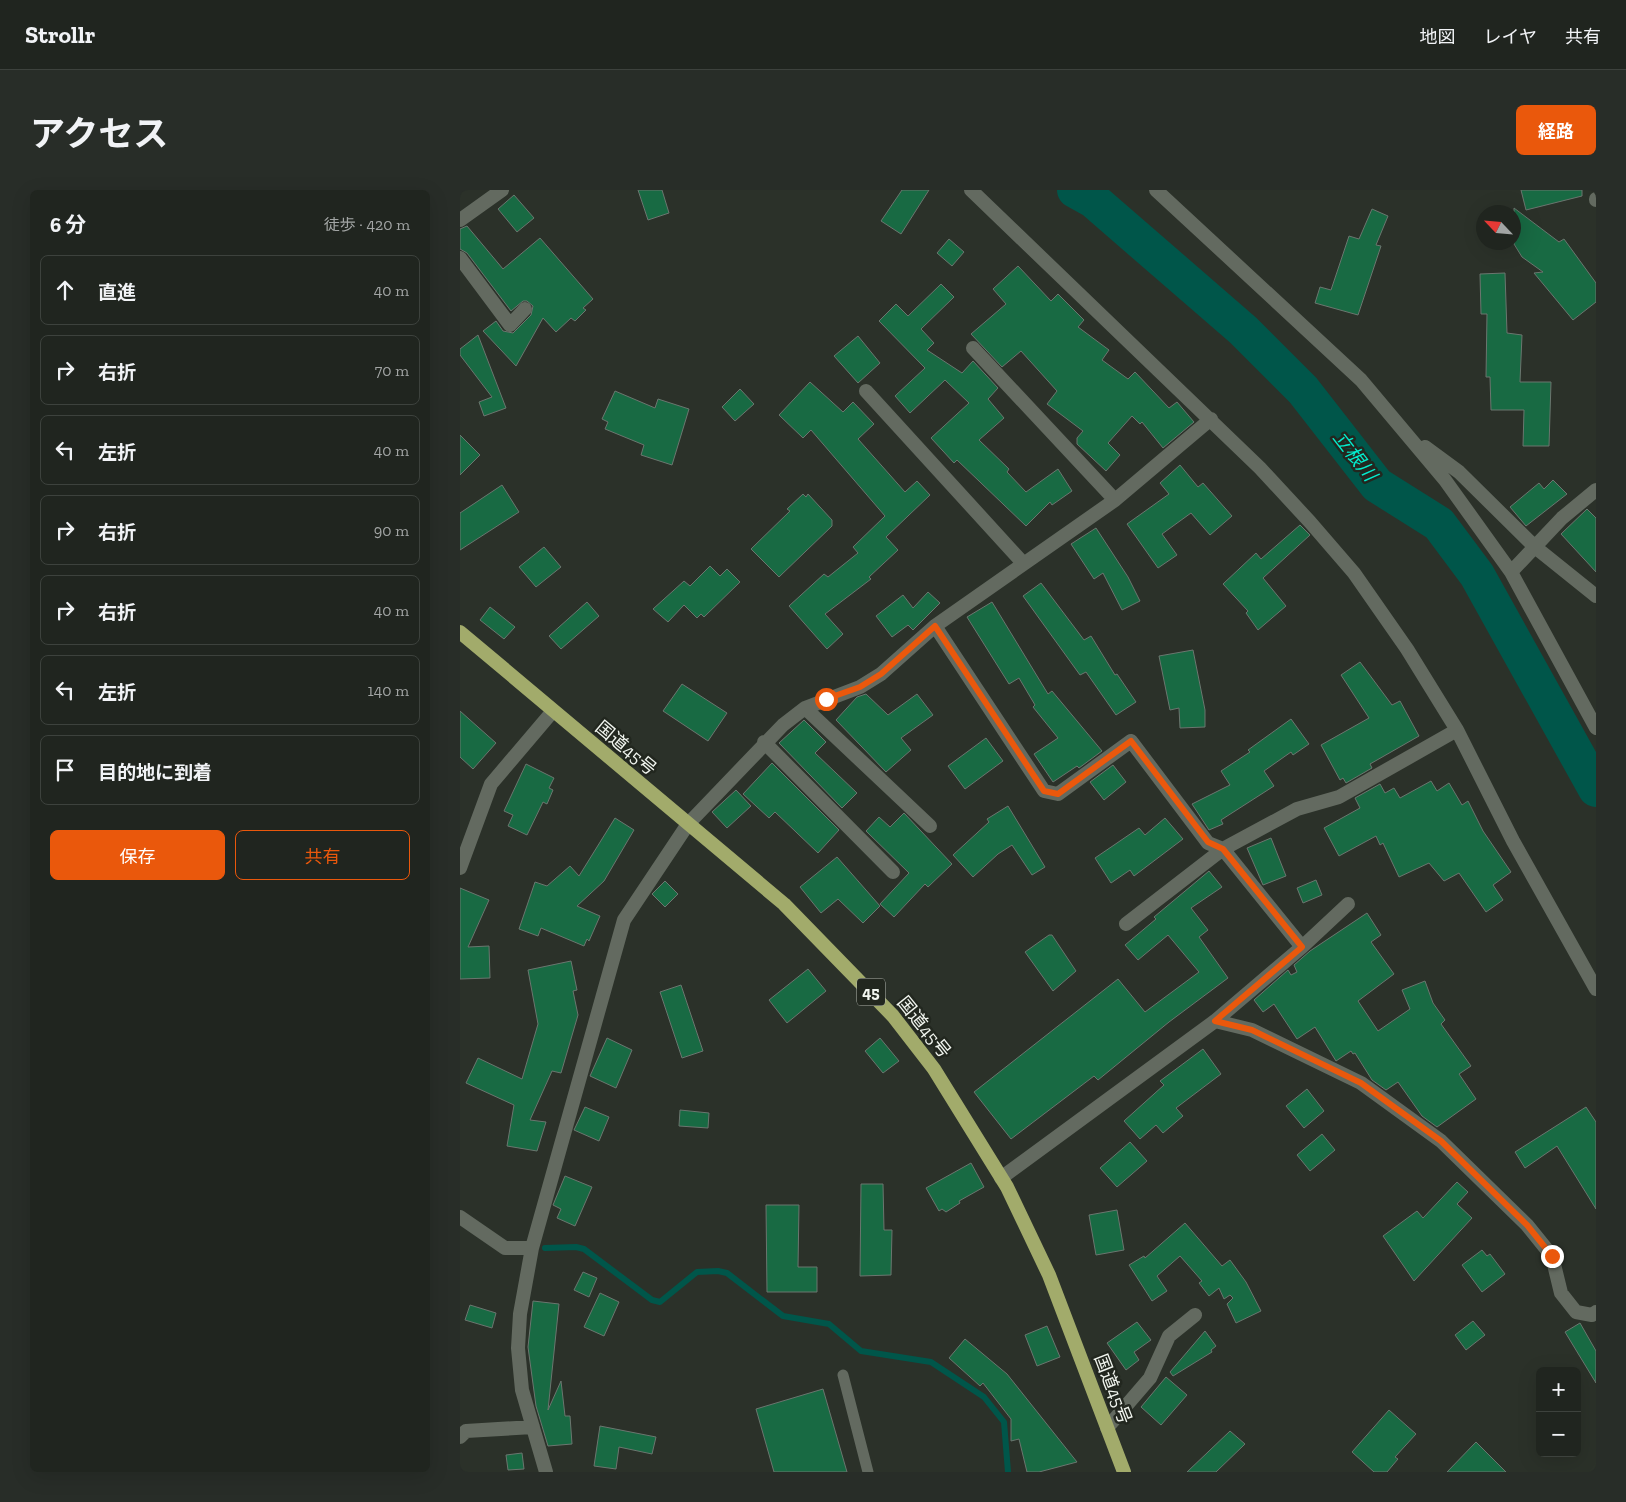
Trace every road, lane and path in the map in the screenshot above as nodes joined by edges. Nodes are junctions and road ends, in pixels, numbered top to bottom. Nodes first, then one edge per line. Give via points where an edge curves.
1 (502, 190) edge
2 (971, 190) edge
3 (1156, 190) edge
4 (460, 220) edge
5 (460, 258) edge
6 (525, 310) dead end
7 (972, 348) dead end
8 (866, 390) dead end
9 (1211, 420) junction
10 (1407, 434) junction
11 (1596, 490) edge
12 (1114, 500) junction
13 (1535, 547) junction
14 (1023, 563) junction
15 (1511, 572) junction
16 (1596, 596) edge
17 (935, 626) junction
18 (460, 632) edge
19 (805, 708) junction
20 (553, 711) junction
21 (1596, 728) edge
22 (1457, 730) junction
23 (764, 742) junction
24 (688, 824) junction
25 (930, 826) dead end
26 (1223, 849) junction
27 (460, 868) edge
28 (893, 872) dead end
29 (1348, 904) dead end
30 (1126, 924) dead end
31 (1302, 947) junction
32 (1596, 990) edge
33 (1215, 1021) junction
34 (1001, 1178) junction
35 (460, 1217) edge
36 (532, 1248) junction
37 (1596, 1312) edge
38 (1195, 1315) dead end
39 (843, 1375) dead end
40 (533, 1428) junction
41 (1107, 1428) junction
42 (460, 1437) edge
43 (546, 1472) edge
44 (868, 1472) edge
45 (1124, 1472) edge

1 - 4 street
2 - 9 street
3 - 10 street via 1360,380
5 - 6 street via 510,325
7 - 12 street
8 - 14 street
9 - 12 street
9 - 22 street via 1310,522 1354,573
10 - 13 street via 1459,472
10 - 15 street
11 - 13 street via 1562,518
12 - 14 street
13 - 15 street
13 - 16 street
14 - 17 street
15 - 21 street
17 - 19 street via 881,674 860,687
17 - 26 street via 1044,791 1058,794 1131,741 1208,842
18 - 20 highway, 国道45号 / 45
19 - 23 street
19 - 25 street
20 - 24 highway, 国道45号 / 45
20 - 27 street via 491,784
22 - 26 street via 1338,797 1297,809
22 - 32 street via 1513,841
23 - 24 street
23 - 28 street
24 - 34 highway, 国道45号 / 45 via 784,904 893,1016 934,1069
24 - 36 street via 624,920
26 - 30 street
26 - 31 street
29 - 31 street
31 - 33 street
33 - 34 street
33 - 37 street via 1252,1030 1361,1083 1441,1141 1527,1225 1552,1256 1562,1293 1576,1312 1592,1315
34 - 41 highway, 国道45号 / 45 via 1049,1274
35 - 36 street via 505,1248
36 - 40 street via 520,1314 518,1348 522,1390
38 - 41 street via 1169,1336 1150,1378
39 - 44 lane
40 - 42 street via 466,1431
40 - 43 street
41 - 45 highway, 国道45号 / 45

